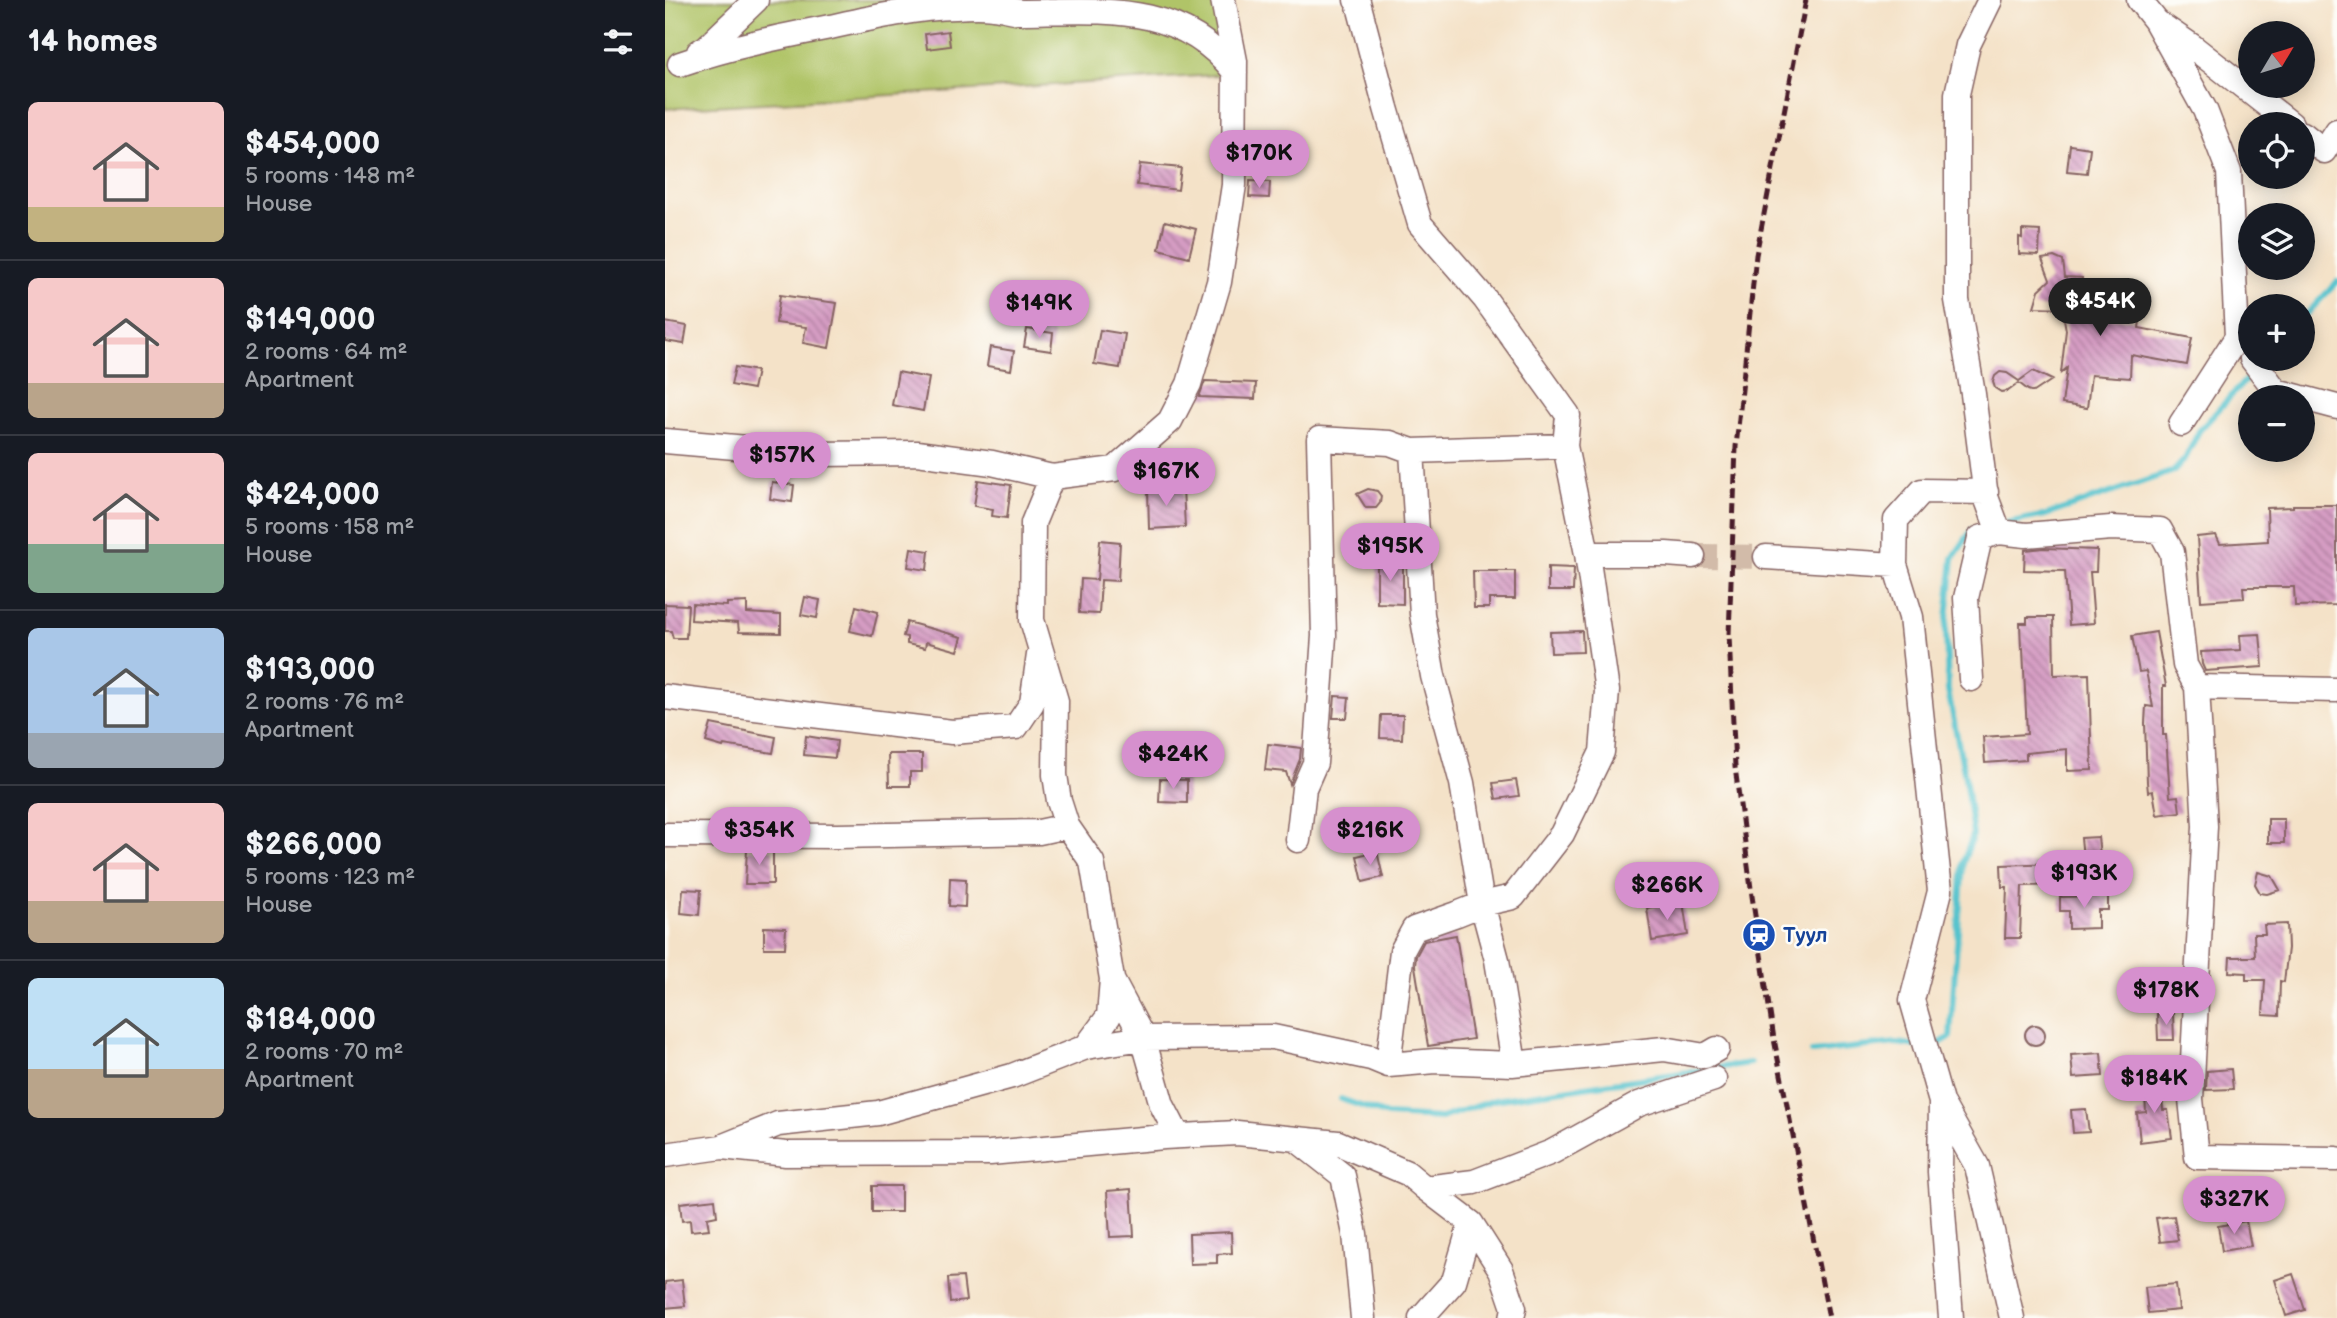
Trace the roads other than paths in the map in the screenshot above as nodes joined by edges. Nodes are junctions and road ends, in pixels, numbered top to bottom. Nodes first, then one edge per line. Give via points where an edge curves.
1 (756, 0) edge
2 (1223, 0) edge
3 (1356, 0) edge
4 (1990, 0) edge
5 (2139, 0) edge
6 (2155, 20) junction
7 (672, 68) edge
8 (1235, 72) junction
9 (2276, 112) edge
10 (2315, 136) edge
11 (2333, 140) edge
12 (2244, 294) edge
13 (2238, 369) edge
14 (2315, 402) edge
15 (2337, 407) edge
16 (2181, 424) dead end
17 (665, 440) edge
18 (1565, 446) junction
19 (1412, 450) junction
20 (1052, 477) junction
21 (1994, 518) junction
22 (1587, 554) junction
23 (1693, 556) tunnel mouth
24 (1766, 557) tunnel mouth
25 (1895, 565) junction
26 (1040, 647) junction
27 (1971, 680) dead end
28 (2197, 687) junction
29 (2337, 690) edge
30 (665, 696) edge
31 (1067, 826) junction
32 (665, 835) edge
33 (1298, 840) dead end
34 (1482, 904) junction
35 (1112, 979) junction
36 (1143, 1038) junction
37 (1086, 1047) junction
38 (1717, 1049) dead end
39 (1512, 1064) junction
40 (1388, 1065) junction
41 (1714, 1079) dead end
42 (1941, 1102) junction
43 (1178, 1136) junction
44 (1296, 1139) junction
45 (722, 1147) junction
46 (665, 1156) edge
47 (2337, 1159) edge
48 (1425, 1188) junction
49 (1472, 1223) junction
50 (1363, 1318) edge
51 (1421, 1318) edge
52 (1512, 1318) edge
53 (1951, 1318) edge
54 (2012, 1318) edge

1 - 7 street via 707,47
2 - 8 street
3 - 18 street via 1420,224 1485,299 1568,415
4 - 21 street via 1968,46 1957,94 1957,300
5 - 6 street
6 - 9 street
6 - 12 street via 2205,110 2229,172
7 - 8 street via 721,50 876,17 990,6 1021,12 1144,15 1200,38
8 - 20 street via 1234,186 1219,282 1189,384 1170,421 1115,469
10 - 11 street
13 - 16 street
14 - 15 street
17 - 20 street via 817,454 917,453
18 - 19 street
18 - 22 street
19 - 33 street via 1390,443 1319,439 1324,636 1315,763 1304,788
19 - 34 street via 1422,614 1433,677 1462,783
20 - 26 street via 1033,523 1032,620
21 - 25 street via 1922,491 1896,520
21 - 27 street via 1980,538 1966,598
21 - 28 street via 2026,535 2111,528 2160,530 2172,551 2185,665
22 - 23 street
22 - 34 street via 1607,691 1602,752 1562,834 1513,897
24 - 25 street
25 - 42 street via 1911,617 1940,891 1912,1000
26 - 30 street via 1032,703 1016,727 951,732
26 - 31 street via 1056,701 1055,775
28 - 29 street
28 - 47 street via 2205,826 2191,1099 2197,1157
31 - 32 street via 1039,832
31 - 35 street via 1092,862
34 - 39 street via 1497,960
34 - 40 street via 1413,929 1402,951
35 - 36 street
35 - 37 street via 1109,1016
36 - 37 street
36 - 40 street via 1273,1037
36 - 43 street via 1162,1105
37 - 45 street via 1012,1076 878,1113 778,1124
38 - 39 street via 1705,1056 1664,1049
39 - 40 street via 1436,1060
41 - 48 street via 1639,1104 1552,1152 1474,1182
42 - 53 street via 1940,1171
42 - 54 street via 1977,1166
43 - 44 street via 1237,1133
43 - 45 street via 990,1153 786,1154
44 - 48 street via 1338,1143 1408,1174
44 - 50 street via 1343,1176 1355,1234
45 - 46 street
48 - 49 street
49 - 51 street via 1454,1281
49 - 52 street via 1501,1270 1514,1308

